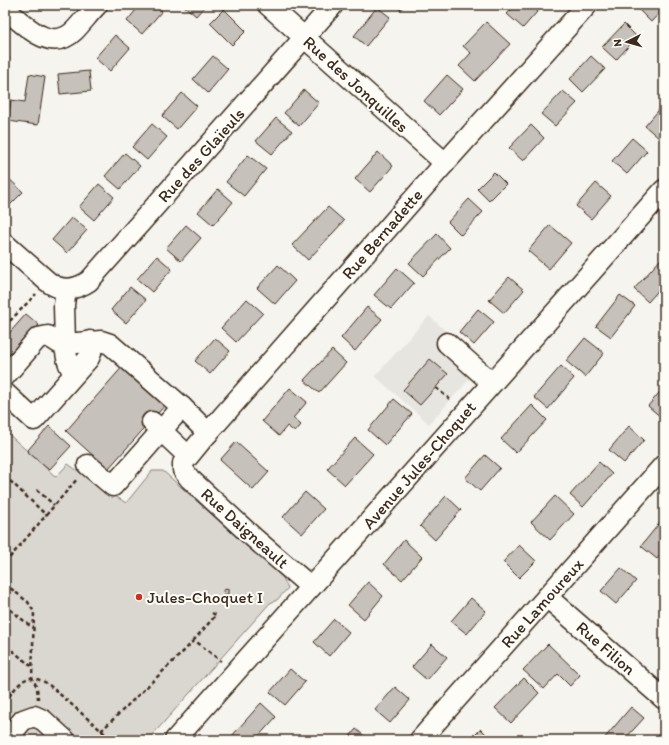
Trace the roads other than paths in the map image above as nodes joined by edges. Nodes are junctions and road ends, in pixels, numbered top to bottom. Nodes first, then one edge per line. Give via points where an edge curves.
1 (97, 5) edge
2 (268, 5) edge
3 (333, 5) edge
4 (587, 5) edge
5 (5, 9) edge
6 (305, 38) junction
7 (445, 163) junction
8 (664, 190) edge
9 (5, 244) edge
10 (63, 289) junction
11 (90, 341) junction
12 (447, 343) dead end
13 (65, 344) junction
14 (75, 373) junction
15 (5, 376) edge
16 (492, 383) junction
17 (5, 393) edge
18 (182, 407) junction
19 (156, 426) junction
20 (208, 432) junction
21 (185, 461) junction
22 (664, 465) edge
23 (84, 470) road end
24 (311, 587) junction
25 (547, 597) junction
26 (664, 699) edge
27 (6, 740) edge
28 (64, 740) edge
29 (174, 740) edge
30 (420, 740) edge

1 - 5 street via 69,35 52,40 36,34
2 - 6 street, Rue des Jonquilles
3 - 6 street, Rue des Glaïeuls
4 - 7 street, Rue Bernadette
6 - 7 street, Rue des Jonquilles
6 - 10 street, Rue des Glaïeuls via 94,276 80,286
7 - 20 street, Rue Bernadette
8 - 16 street, Avenue Jules-Choquet
9 - 10 street via 47,281
10 - 13 street
11 - 13 street
11 - 14 street via 89,358
11 - 18 street via 101,341 115,347
12 - 16 street
13 - 14 street via 68,363
13 - 15 street via 48,336 38,338
14 - 17 street via 34,420
16 - 24 street, Avenue Jules-Choquet
18 - 19 street
18 - 20 street
19 - 21 street, Rue Daigneault
19 - 23 street via 114,486
20 - 21 street, Rue Bernadette
21 - 24 street, Rue Daigneault via 185,473
22 - 25 street, Rue Lamoureux
24 - 29 street, Avenue Jules-Choquet
25 - 26 street, Rue Filion
25 - 30 street, Rue Lamoureux
27 - 28 street via 23,720 34,716 44,720

